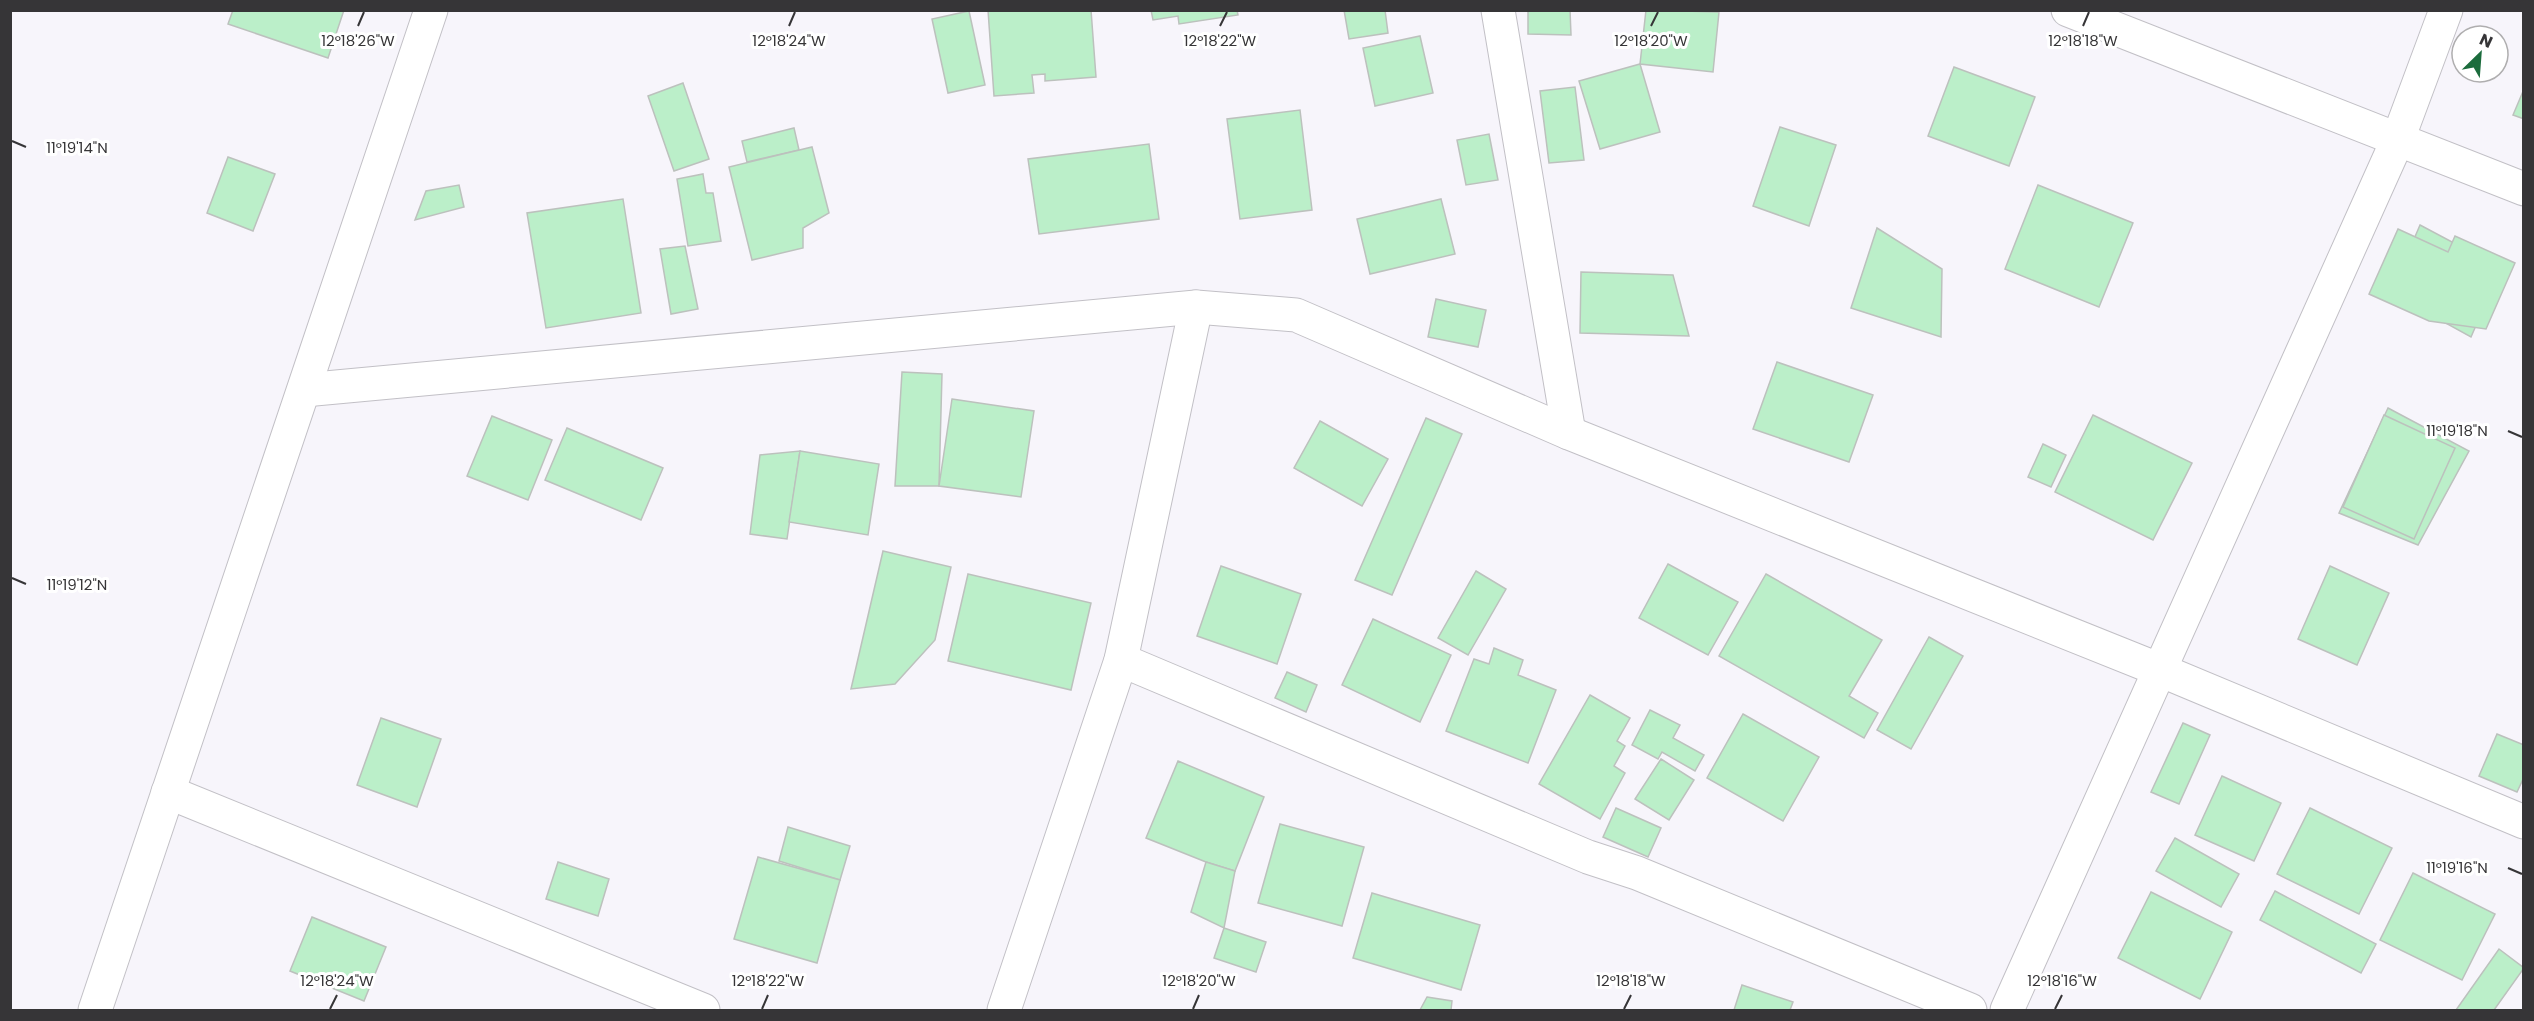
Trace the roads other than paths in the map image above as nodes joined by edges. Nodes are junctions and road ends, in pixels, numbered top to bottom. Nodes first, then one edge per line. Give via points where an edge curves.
1 (431, 10) edge
2 (1498, 10) edge
3 (2068, 10) edge
4 (2446, 10) edge
5 (2398, 139) junction
6 (2523, 189) edge
7 (1196, 307) junction
8 (304, 390) junction
9 (1569, 433) junction
10 (1121, 660) junction
11 (2160, 670) junction
12 (168, 792) junction
13 (2523, 822) edge
14 (94, 1011) edge
15 (703, 1011) edge
16 (1004, 1011) edge
17 (1970, 1011) edge
18 (2007, 1011) edge

1 - 8 street
2 - 9 street
3 - 5 street
4 - 5 street
5 - 6 street
5 - 11 street
7 - 8 street
7 - 9 street via 1296,315
7 - 10 street
8 - 12 street
9 - 11 street
10 - 16 street
10 - 17 street via 1588,857 1637,873
11 - 13 street
11 - 18 street
12 - 14 street
12 - 15 street

